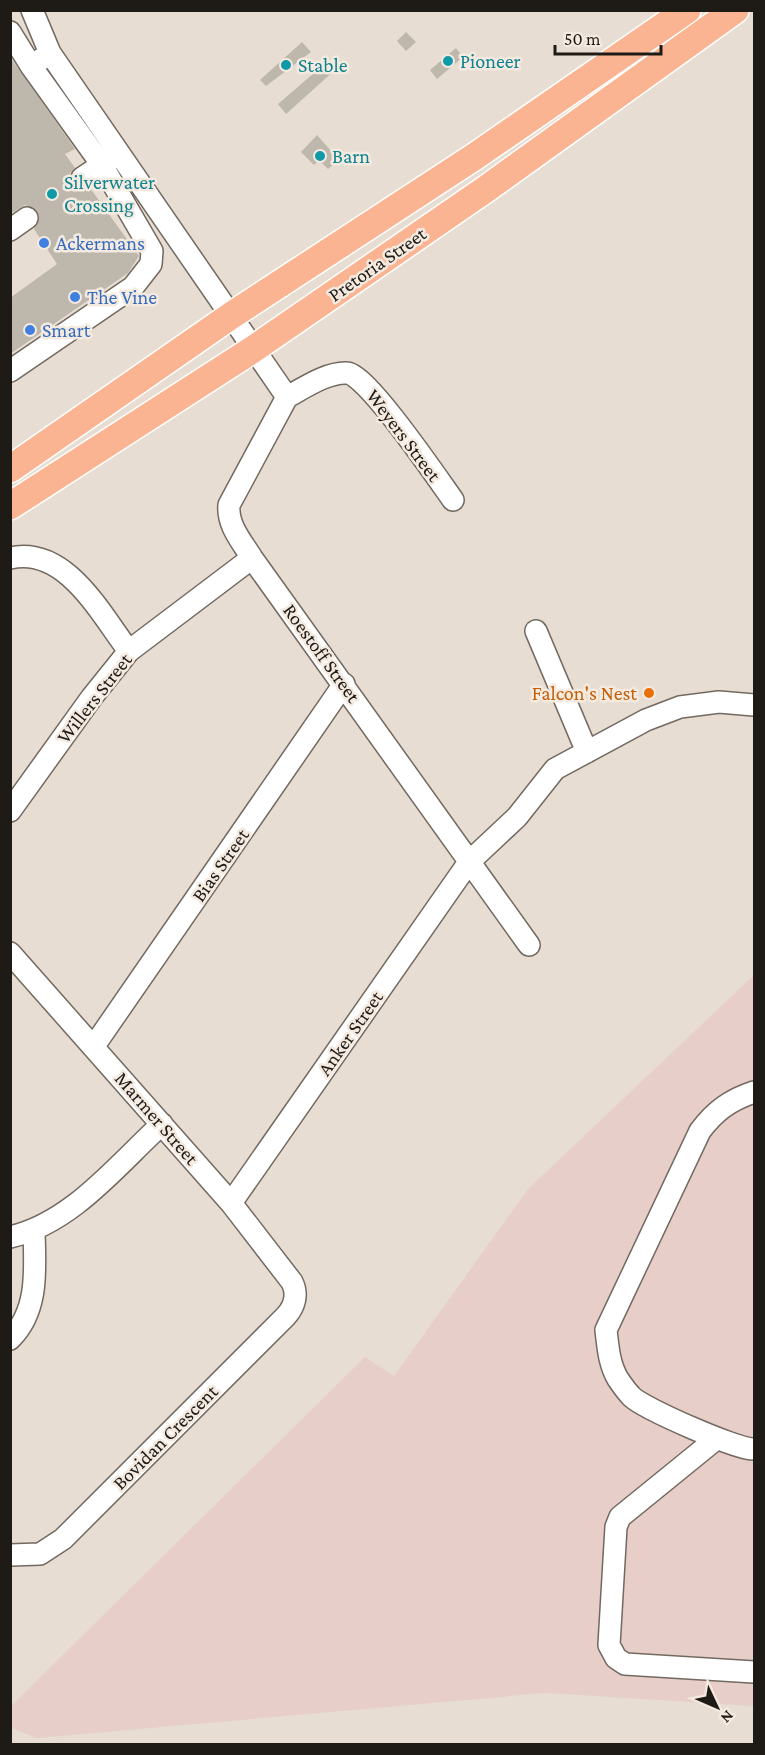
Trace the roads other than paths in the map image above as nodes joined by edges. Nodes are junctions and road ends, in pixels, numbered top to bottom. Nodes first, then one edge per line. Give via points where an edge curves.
1 (32, 10) edge
2 (687, 10) edge
3 (728, 16) edge
4 (10, 32) edge
5 (50, 53) junction
6 (31, 66) junction
7 (110, 160) junction
8 (82, 178) tunnel mouth
9 (232, 315) junction
10 (255, 348) junction
11 (10, 371) edge
12 (287, 397) junction
13 (10, 469) edge
14 (453, 500) dead end
15 (10, 506) edge
16 (10, 558) edge
17 (252, 558) junction
18 (536, 632) dead end
19 (129, 651) junction
20 (344, 684) junction
21 (754, 705) edge
22 (587, 752) junction
23 (10, 811) edge
24 (469, 862) junction
25 (529, 945) dead end
26 (10, 953) edge
27 (94, 1046) junction
28 (754, 1092) edge
29 (162, 1124) junction
30 (231, 1203) junction
31 (34, 1232) junction
32 (10, 1237) edge
33 (295, 1289) joint
34 (10, 1339) edge
35 (716, 1439) junction
36 (754, 1449) edge
37 (10, 1555) edge
38 (754, 1672) edge

1 - 5 street
2 - 9 main road, Pretoria Street via 474,157
3 - 10 main road, Pretoria Street
4 - 6 street
5 - 6 street
5 - 7 street
6 - 7 street
7 - 8 street
7 - 9 street
7 - 11 street via 152,251 151,264 133,287
9 - 10 street
9 - 13 main road, Pretoria Street
10 - 12 street
10 - 15 main road, Pretoria Street
12 - 14 street, Weyers Street via 341,373 357,375
12 - 17 street, Roestoff Street via 229,505 232,526
16 - 19 street via 45,560 69,574
17 - 19 street, Willers Street
17 - 20 street, Roestoff Street
18 - 22 street
19 - 23 street, Willers Street
20 - 24 street, Roestoff Street
20 - 27 street, Bias Street
21 - 22 street, Anker Street via 719,702 680,707 646,720
22 - 24 street, Anker Street via 555,769 517,817
24 - 25 street, Roestoff Street
24 - 30 street, Anker Street
26 - 27 street, Marmer Street
27 - 29 street, Marmer Street
28 - 35 street via 715,1112 700,1131 606,1330 609,1357 633,1398
29 - 30 street, Marmer Street
29 - 31 street via 81,1199
30 - 33 street, Marmer Street
31 - 32 street
31 - 34 street via 31,1308
33 - 37 street, Bovidan Crescent via 295,1300 286,1316 63,1539 40,1554
35 - 36 street via 746,1450
35 - 38 street via 620,1517 616,1527 609,1645 616,1658 625,1664

